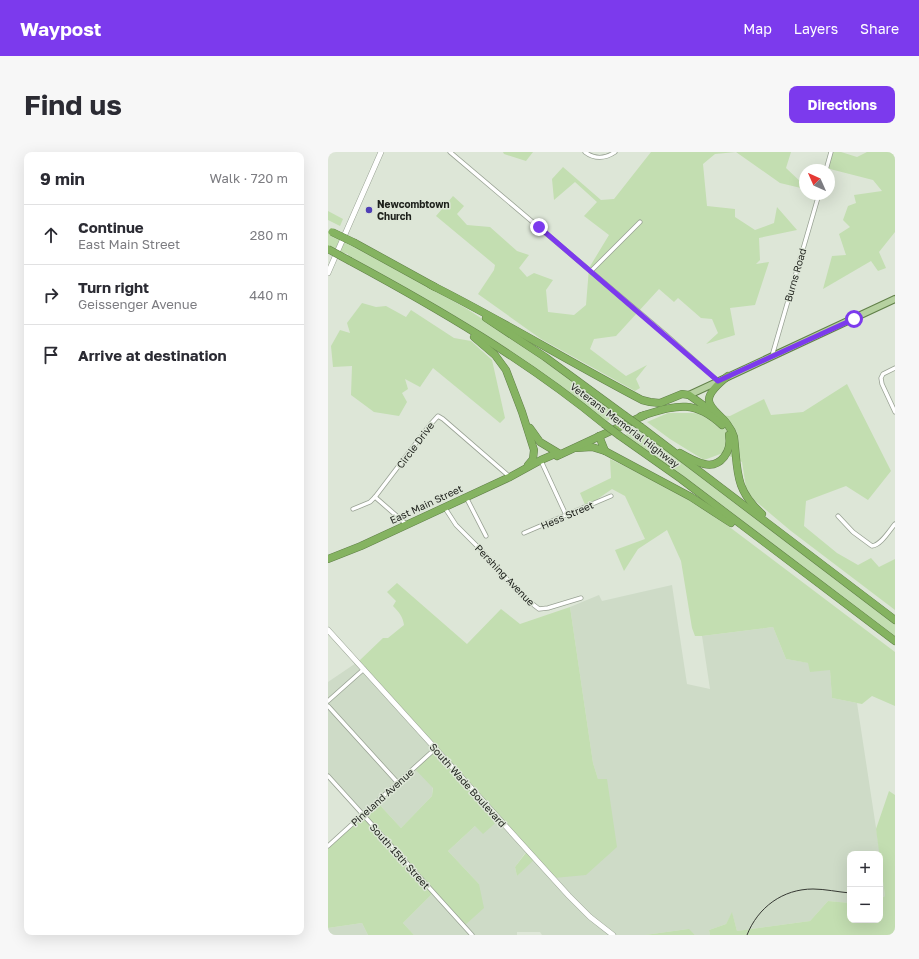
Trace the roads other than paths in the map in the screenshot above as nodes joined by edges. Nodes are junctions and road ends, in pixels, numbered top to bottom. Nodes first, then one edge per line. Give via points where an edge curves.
1 (381, 152) edge
2 (450, 152) edge
3 (585, 152) edge
4 (615, 152) edge
5 (831, 152) edge
6 (828, 164) edge
7 (816, 200) edge
8 (640, 222) dead end
9 (330, 231) edge
10 (328, 249) edge
11 (591, 271) junction
12 (328, 273) edge
13 (432, 285) junction
14 (895, 300) edge
15 (423, 302) junction
16 (772, 356) junction
17 (895, 368) edge
18 (728, 376) junction
19 (718, 381) junction
20 (689, 395) junction
21 (522, 412) junction
22 (895, 412) edge
23 (717, 415) junction
24 (641, 416) junction
25 (599, 436) junction
26 (654, 438) junction
27 (569, 449) junction
28 (605, 451) junction
29 (560, 454) junction
30 (542, 463) junction
31 (524, 470) junction
32 (510, 477) junction
33 (611, 496) dead end
34 (375, 497) junction
35 (466, 497) junction
36 (444, 507) junction
37 (353, 509) dead end
38 (566, 514) junction
39 (838, 516) dead end
40 (406, 524) junction
41 (895, 524) edge
42 (524, 533) dead end
43 (486, 536) dead end
44 (328, 560) edge
45 (817, 561) junction
46 (805, 573) junction
47 (581, 598) dead end
48 (895, 620) edge
49 (328, 630) edge
50 (895, 641) edge
51 (364, 669) junction
52 (328, 701) edge
53 (328, 706) edge
54 (435, 749) junction
55 (328, 776) edge
56 (398, 783) junction
57 (363, 814) junction
58 (328, 846) edge
59 (472, 935) edge
60 (613, 935) edge

1 - 12 main road
2 - 11 street
3 - 4 street via 602,157
5 - 6 street
7 - 16 street, Burns Road
8 - 11 street
9 - 13 highway, Veterans Memorial Highway, bridge
10 - 15 highway, Veterans Memorial Highway, bridge
11 - 19 street
13 - 20 highway via 642,400 660,403 682,394
13 - 26 highway, Veterans Memorial Highway, bridge via 545,357
14 - 16 main road, East Main Street
15 - 21 highway via 479,340 498,357 506,370
15 - 46 highway, Veterans Memorial Highway, bridge via 504,350 577,401 604,424
16 - 18 main road, East Main Street
17 - 22 street via 883,374 881,378
18 - 19 main road, East Main Street
18 - 23 highway via 709,395 710,403
19 - 20 main road, East Main Street
20 - 23 highway
20 - 24 highway, East Main Street
21 - 29 highway via 538,440
21 - 31 highway via 534,453 533,459
23 - 45 highway via 733,433 738,477 745,495 754,507
24 - 25 highway, East Main Street
24 - 26 highway via 670,408 691,407 707,413 722,425 728,433 730,445 721,460 706,464
25 - 27 highway, East Main Street
25 - 28 highway
26 - 45 highway, Veterans Memorial Highway
27 - 28 highway via 592,447
27 - 29 highway, East Main Street
28 - 46 highway via 700,502
29 - 30 highway, East Main Street
29 - 31 highway, East Main Street via 541,460
30 - 31 highway, East Main Street
30 - 38 street
31 - 32 highway, East Main Street
32 - 34 street, Circle Drive via 438,416
32 - 35 highway, East Main Street
33 - 38 street, Hess Street
34 - 37 street
34 - 40 street
35 - 36 highway, East Main Street
35 - 43 street, Pershing Avenue
36 - 40 highway, East Main Street
36 - 47 street, Pershing Avenue via 456,525 522,596 539,610
38 - 42 street, Hess Street
39 - 41 street via 853,532 872,546 881,541
40 - 44 highway, East Main Street
45 - 48 highway, Veterans Memorial Highway
46 - 50 highway, Veterans Memorial Highway
49 - 51 main road, South Wade Boulevard
51 - 52 street
51 - 54 main road, South Wade Boulevard
53 - 56 street
54 - 56 street, Pineland Avenue
54 - 60 main road, South Wade Boulevard via 583,910
55 - 57 street, South 15th Street
56 - 57 street, Pineland Avenue
57 - 58 street, Pineland Avenue
57 - 59 street, South 15th Street

